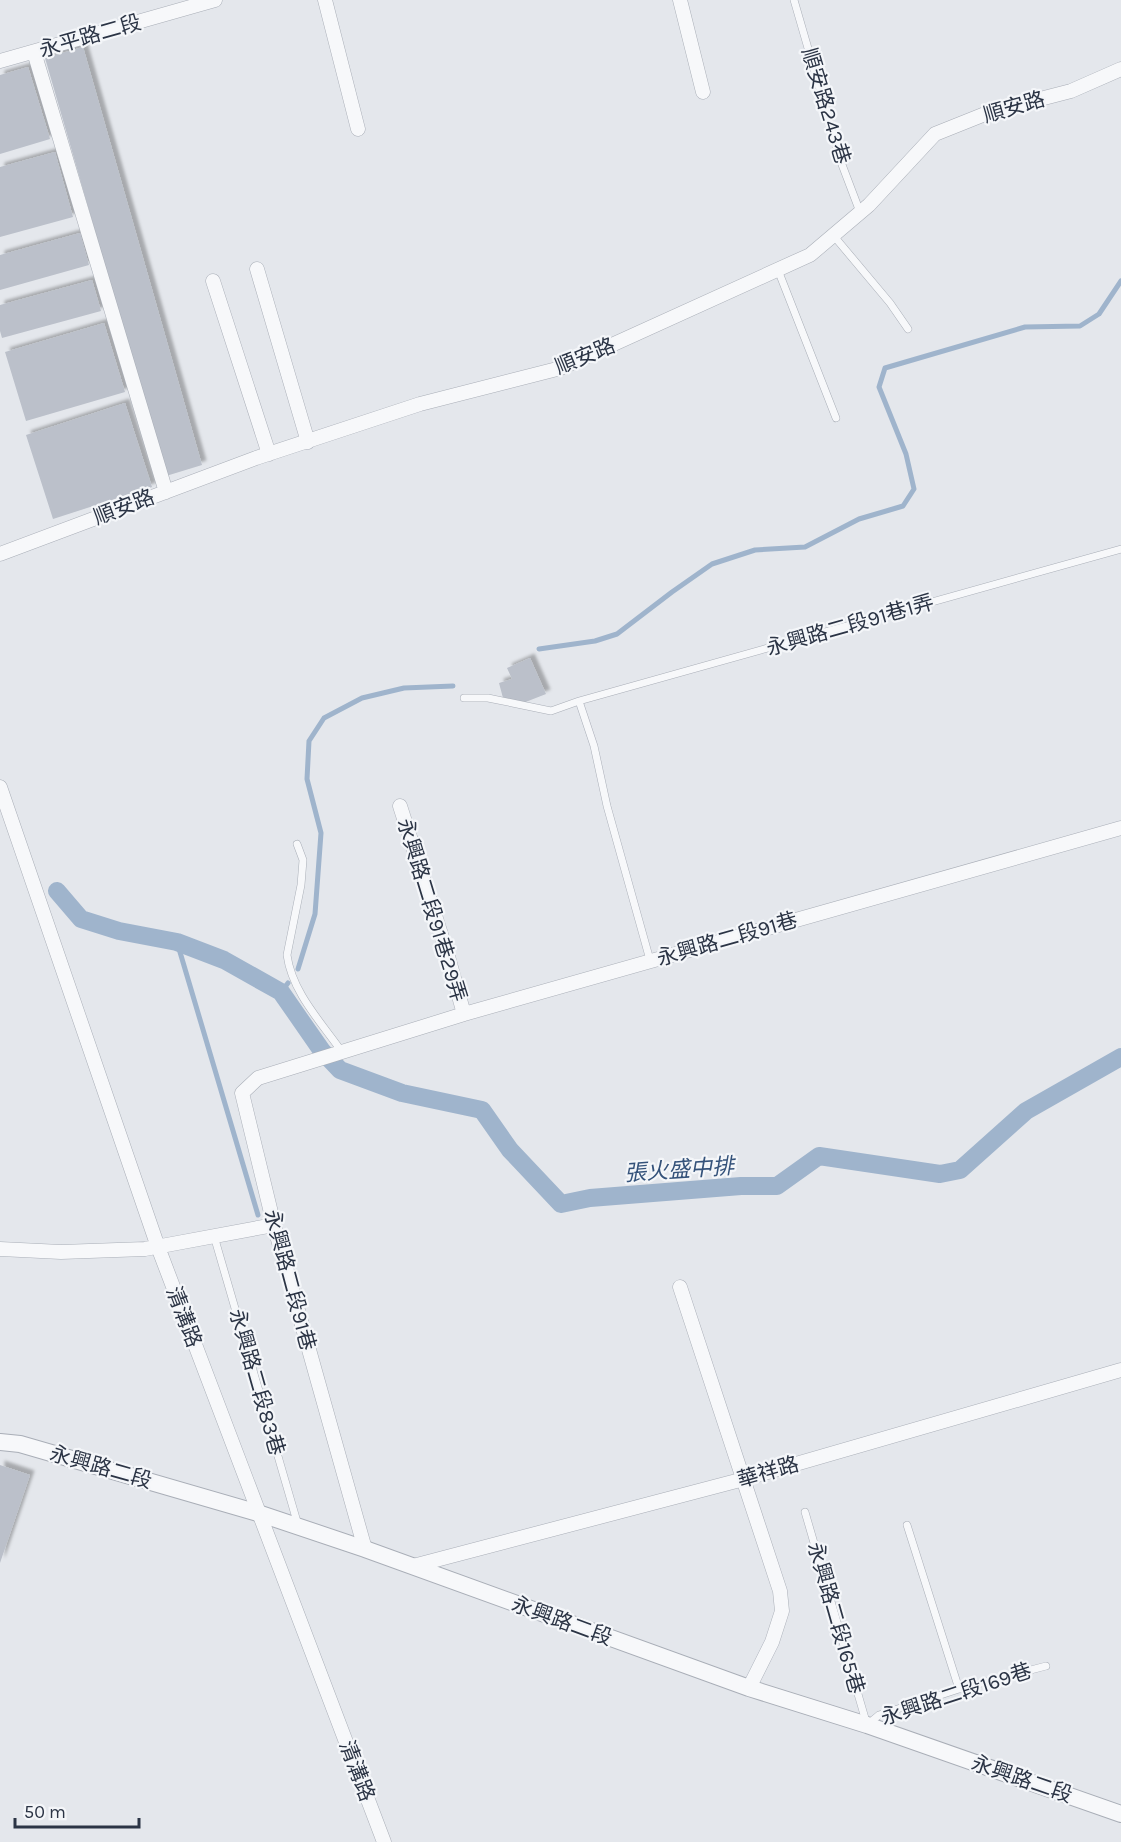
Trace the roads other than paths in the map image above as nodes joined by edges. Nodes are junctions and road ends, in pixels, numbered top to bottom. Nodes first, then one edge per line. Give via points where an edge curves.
1 (215, 0) edge
2 (325, 0) edge
3 (680, 0) edge
4 (794, 0) edge
5 (34, 52) junction
6 (0, 61) edge
7 (1121, 69) edge
8 (703, 92) dead end
9 (358, 129) dead end
10 (860, 212) junction
11 (833, 235) junction
12 (257, 269) dead end
13 (778, 270) junction
14 (213, 281) dead end
15 (908, 329) dead end
16 (836, 418) dead end
17 (308, 442) junction
18 (269, 454) junction
19 (166, 492) junction
20 (1121, 549) edge
21 (0, 554) edge
22 (464, 698) dead end
23 (579, 701) junction
24 (0, 787) edge
25 (400, 806) dead end
26 (1121, 828) edge
27 (297, 844) dead end
28 (650, 960) junction
29 (464, 1014) junction
30 (339, 1053) junction
31 (274, 1225) junction
32 (214, 1236) junction
33 (158, 1247) junction
34 (0, 1249) edge
35 (680, 1287) dead end
36 (1121, 1370) edge
37 (0, 1442) edge
38 (744, 1479) junction
39 (805, 1512) dead end
40 (258, 1514) junction
41 (907, 1525) dead end
42 (299, 1527) junction
43 (365, 1549) junction
44 (413, 1566) junction
45 (1046, 1666) dead end
46 (748, 1688) junction
47 (959, 1689) junction
48 (867, 1725) junction
49 (1121, 1814) edge
50 (384, 1842) edge

1 - 5 street, 永平路二段
2 - 9 street
3 - 8 street
4 - 10 lane, 順安路243巷 via 841,162
5 - 6 street, 永平路二段
5 - 19 street
7 - 10 street, 順安路 via 1071,91 990,112 935,134
10 - 11 street, 順安路
11 - 13 street, 順安路 via 810,255
11 - 15 lane
12 - 17 street
13 - 16 lane
13 - 17 street, 順安路 via 561,368 420,404
14 - 18 street
17 - 18 street, 順安路
18 - 19 street, 順安路
19 - 21 street, 順安路
20 - 23 lane, 永興路二段91巷1弄
22 - 23 lane, 永興路二段91巷1弄 via 488,698 551,711
23 - 28 lane
24 - 33 street, 清溝路
25 - 29 street, 永興路二段91巷29弄
26 - 28 street, 永興路二段91巷
27 - 30 lane via 303,860 302,885 288,963 303,997
28 - 29 street, 永興路二段91巷
29 - 30 street, 永興路二段91巷
30 - 31 street, 永興路二段91巷 via 258,1078 242,1093
31 - 32 street
31 - 43 street, 永興路二段91巷
32 - 33 street
32 - 42 lane, 永興路二段83巷
33 - 34 street
33 - 40 street, 清溝路
35 - 38 street
36 - 38 street, 華祥路
37 - 40 street, 永興路二段 via 20,1444
38 - 44 street, 華祥路
38 - 46 street via 780,1590 782,1611 772,1642
39 - 48 lane, 永興路二段165巷
40 - 42 street, 永興路二段
40 - 50 street, 清溝路
41 - 47 lane
42 - 43 street, 永興路二段
43 - 44 street, 永興路二段
44 - 46 street, 永興路二段
45 - 47 lane, 永興路二段169巷
46 - 48 street, 永興路二段
47 - 48 lane, 永興路二段169巷 via 879,1715
48 - 49 street, 永興路二段

